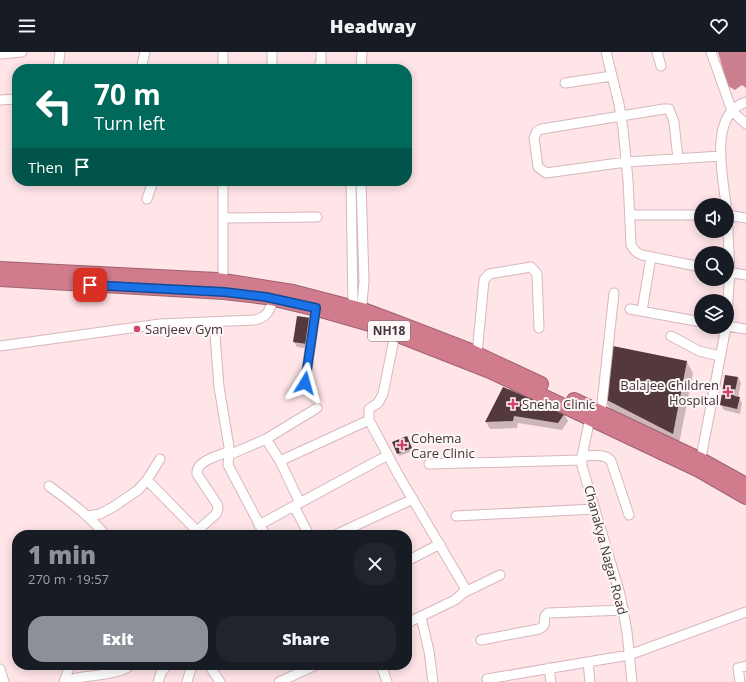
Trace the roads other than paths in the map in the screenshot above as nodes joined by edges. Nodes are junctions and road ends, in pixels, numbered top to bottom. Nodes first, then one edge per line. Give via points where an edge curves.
1 (22, 52) edge
2 (60, 52) edge
3 (145, 52) edge
4 (223, 52) edge
5 (272, 52) edge
6 (321, 52) edge
7 (362, 52) edge
8 (606, 52) edge
9 (657, 52) edge
10 (711, 52) edge
11 (0, 54) edge
12 (59, 64) edge
13 (142, 64) edge
14 (223, 64) edge
15 (272, 64) edge
16 (320, 64) edge
17 (361, 64) edge
18 (661, 66) dead end
19 (612, 76) junction
20 (565, 83) dead end
21 (12, 99) edge
22 (0, 100) edge
23 (746, 102) edge
24 (732, 111) junction
25 (621, 116) junction
26 (746, 124) edge
27 (721, 156) junction
28 (678, 159) junction
29 (626, 162) junction
30 (151, 186) edge
31 (223, 186) edge
32 (351, 186) edge
33 (362, 186) edge
34 (725, 198) edge
35 (147, 199) dead end
36 (630, 215) junction
37 (694, 215) edge
38 (734, 216) edge
39 (317, 217) dead end
40 (223, 218) junction
41 (746, 218) edge
42 (651, 257) junction
43 (694, 266) edge
44 (0, 269) edge
45 (734, 273) edge
46 (746, 275) edge
47 (0, 279) edge
48 (223, 281) junction
49 (614, 293) dead end
50 (274, 299) junction
51 (316, 308) junction
52 (630, 309) dead end
53 (642, 311) junction
54 (358, 313) junction
55 (694, 321) edge
56 (214, 322) junction
57 (539, 328) dead end
58 (734, 328) edge
59 (746, 329) edge
60 (395, 334) junction
61 (725, 334) edge
62 (671, 336) dead end
63 (0, 346) edge
64 (477, 354) junction
65 (720, 356) junction
66 (305, 383) dead end
67 (317, 408) dead end
68 (596, 415) junction
69 (369, 420) junction
70 (266, 439) junction
71 (229, 453) junction
72 (388, 455) junction
73 (582, 458) junction
74 (160, 459) dead end
75 (280, 462) junction
76 (429, 464) dead end
77 (700, 465) junction
78 (147, 480) junction
79 (49, 486) dead end
80 (746, 486) edge
81 (746, 497) edge
82 (413, 499) junction
83 (297, 505) junction
84 (595, 509) junction
85 (629, 515) dead end
86 (88, 516) junction
87 (456, 516) dead end
88 (259, 525) junction
89 (101, 530) edge
90 (196, 530) edge
91 (202, 530) edge
92 (262, 530) edge
93 (307, 530) edge
94 (346, 530) edge
95 (440, 544) junction
96 (412, 558) edge
97 (500, 575) dead end
98 (463, 593) junction
99 (624, 610) junction
100 (746, 612) edge
101 (421, 617) junction
102 (412, 621) edge
103 (481, 640) dead end
104 (629, 655) junction
105 (588, 662) junction
106 (746, 666) edge
107 (549, 668) junction
108 (0, 669) edge
109 (68, 670) edge
110 (121, 670) edge
111 (163, 670) edge
112 (191, 670) edge
113 (212, 670) edge
114 (305, 670) edge
115 (383, 670) edge
116 (512, 679) edge
117 (487, 680) dead end
118 (4, 682) edge
119 (64, 682) edge
120 (158, 682) edge
121 (187, 682) edge
122 (220, 682) edge
123 (279, 682) edge
124 (387, 682) edge
125 (433, 682) edge
126 (551, 682) edge
127 (590, 682) edge
128 (632, 682) edge
129 (740, 682) edge

1 - 11 street
2 - 12 street
3 - 13 street
4 - 14 street
5 - 15 street
6 - 16 street
7 - 17 street
8 - 19 street
9 - 18 street
10 - 24 street
19 - 20 street
19 - 25 street
21 - 22 street
23 - 24 street
24 - 26 street
24 - 27 street via 724,122
25 - 28 street via 669,109 674,122
25 - 29 street
25 - 29 street via 542,129 537,131 534,138 538,167 546,173
27 - 28 street
27 - 34 street
28 - 29 street
29 - 36 street
30 - 35 street
31 - 40 street
32 - 54 street
33 - 54 street via 364,282
36 - 37 street
36 - 42 street via 633,249 636,253
38 - 41 street
39 - 40 street
40 - 48 street
42 - 43 street
42 - 53 street
44 - 48 highway, NH18
45 - 46 street
47 - 50 highway, NH18 via 224,292
48 - 54 highway, NH18 via 293,292
49 - 68 street, Chanakya Nagar Road
50 - 51 highway, NH18
50 - 56 street via 268,313 262,318
51 - 54 highway, NH18
51 - 66 street
52 - 53 street
53 - 55 street
54 - 60 highway, NH18
54 - 64 highway, NH18
56 - 63 street via 160,324
56 - 71 street via 219,386
57 - 64 street via 537,274 534,269 531,267 489,274 484,280
58 - 59 street
60 - 68 highway, NH18
60 - 69 street via 383,394 378,403 369,409
61 - 65 street
62 - 65 street via 699,351
64 - 68 highway, NH18
65 - 77 street
67 - 70 street
68 - 73 street, Chanakya Nagar Road
68 - 77 highway, NH18
69 - 72 street
69 - 75 street
70 - 71 street
70 - 75 street
71 - 88 street via 228,465
71 - 91 street via 205,462 196,471 218,508
72 - 82 street
72 - 83 street
73 - 76 street
73 - 84 street, Chanakya Nagar Road
73 - 85 street via 608,457
74 - 78 street
75 - 83 street
77 - 80 highway, NH18
77 - 81 highway, NH18
78 - 86 street via 138,490 113,507 100,514
78 - 90 street
79 - 86 street
82 - 94 street
82 - 95 street
83 - 88 street
83 - 93 street
84 - 87 street
84 - 99 street, Chanakya Nagar Road
86 - 89 street
88 - 92 street
95 - 96 street
95 - 98 street via 464,584
97 - 98 street
98 - 101 street via 455,600
99 - 103 street via 548,614 545,616 544,626 539,629
99 - 104 street, Chanakya Nagar Road
100 - 104 street
101 - 102 street
101 - 125 street
104 - 105 street
104 - 128 street, Chanakya Nagar Road
105 - 107 street
105 - 127 street
106 - 129 street via 738,668
107 - 116 street
107 - 126 street
108 - 118 street
109 - 119 street
110 - 119 street
111 - 120 street
112 - 121 street
113 - 122 street
114 - 123 street
115 - 124 street
116 - 117 street

